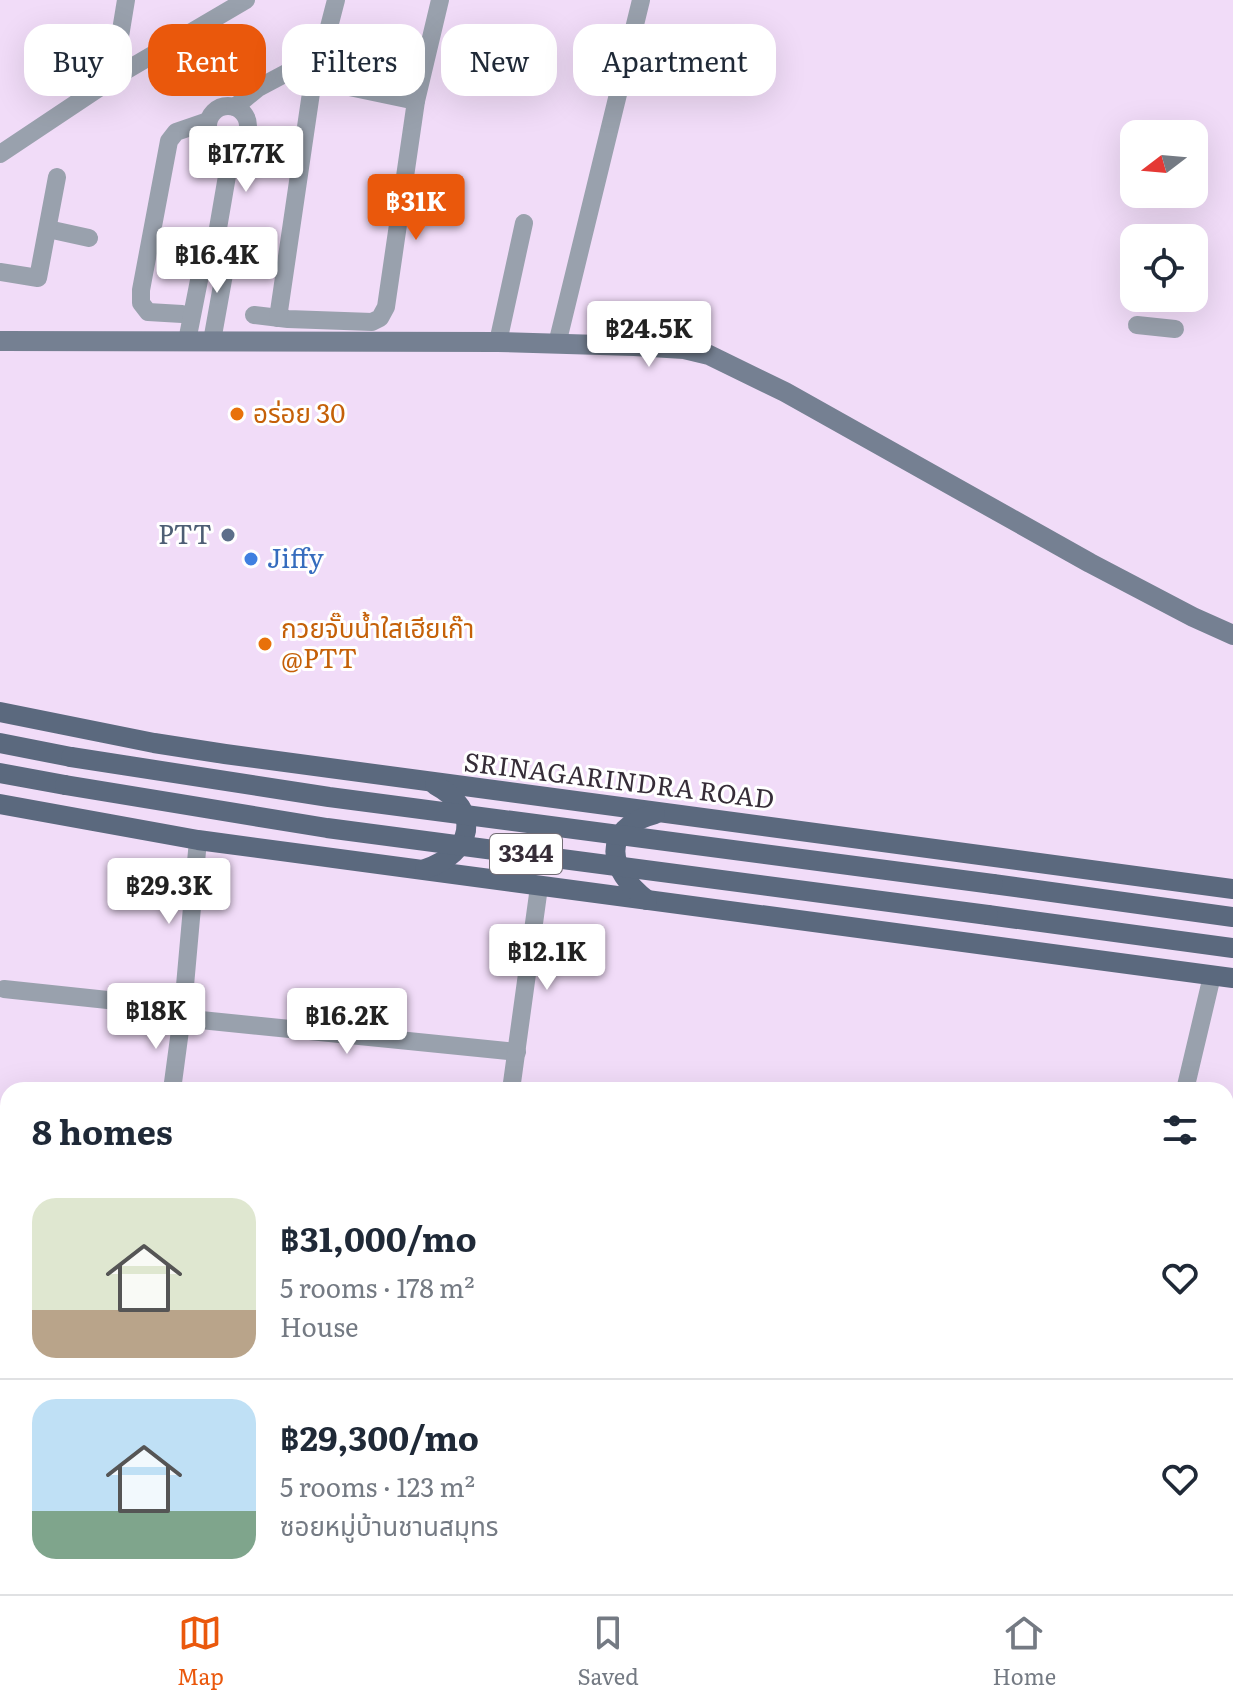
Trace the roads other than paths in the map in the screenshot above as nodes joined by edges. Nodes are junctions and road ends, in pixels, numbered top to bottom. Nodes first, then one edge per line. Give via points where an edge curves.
1 (126, 0) edge
2 (336, 0) edge
3 (440, 0) edge
4 (641, 0) edge
5 (235, 3) edge
6 (122, 24) edge
7 (330, 24) edge
8 (132, 67) edge
9 (282, 75) edge
10 (87, 96) edge
11 (312, 96) edge
12 (392, 96) edge
13 (416, 101) junction
14 (235, 107) junction
15 (208, 121) junction
16 (232, 147) junction
17 (0, 154) edge
18 (57, 177) dead end
19 (524, 223) dead end
20 (48, 229) junction
21 (217, 234) junction
22 (89, 238) dead end
23 (0, 272) edge
24 (182, 314) dead end
25 (254, 315) dead end
26 (278, 318) junction
27 (1137, 325) dead end
28 (1175, 329) dead end
29 (0, 341) edge
30 (187, 341) junction
31 (212, 341) junction
32 (498, 342) junction
33 (557, 344) junction
34 (1233, 635) edge
35 (0, 712) edge
36 (0, 743) edge
37 (0, 773) edge
38 (430, 783) junction
39 (0, 804) edge
40 (659, 812) junction
41 (198, 840) junction
42 (421, 870) junction
43 (539, 887) junction
44 (1233, 889) edge
45 (649, 901) junction
46 (1233, 917) edge
47 (1233, 948) edge
48 (1212, 976) junction
49 (1233, 978) edge
50 (4, 989) dead end
51 (182, 1013) junction
52 (517, 1052) junction
53 (173, 1082) edge
54 (512, 1082) edge
55 (1187, 1082) edge

1 - 6 street
2 - 7 street
3 - 13 street
4 - 33 street
5 - 8 street
9 - 14 street
10 - 17 street
11 - 26 street
12 - 13 street
13 - 26 street via 386,307 380,318
14 - 15 street via 216,110
14 - 16 street via 249,128
15 - 16 street via 210,137
15 - 24 street via 176,132 169,141 141,290 148,312
16 - 21 street
18 - 20 street
19 - 32 street
20 - 22 street
20 - 23 street via 38,278
21 - 30 street via 205,250
21 - 31 street via 228,252
25 - 26 street
27 - 28 street
29 - 30 street
30 - 31 street
31 - 32 street
32 - 33 street
33 - 34 street via 684,349 709,355
35 - 38 main road, SRINAGARINDRA ROAD / 3344 via 154,743
36 - 46 main road, SRINAGARINDRA ROAD / 3344, bridge via 344,799
37 - 47 main road, 3344, bridge via 327,828
38 - 40 main road, SRINAGARINDRA ROAD / 3344
38 - 42 main road via 459,805 467,830 456,853
39 - 41 main road, 3344
40 - 44 main road, SRINAGARINDRA ROAD / 3344
40 - 45 main road via 627,826 615,849 624,878
41 - 42 main road, 3344
41 - 51 street
42 - 43 main road, 3344
43 - 45 main road, 3344
43 - 52 street
45 - 48 main road, 3344
48 - 49 main road, 3344
48 - 55 street
50 - 51 street
51 - 52 street
51 - 53 street
52 - 54 street

